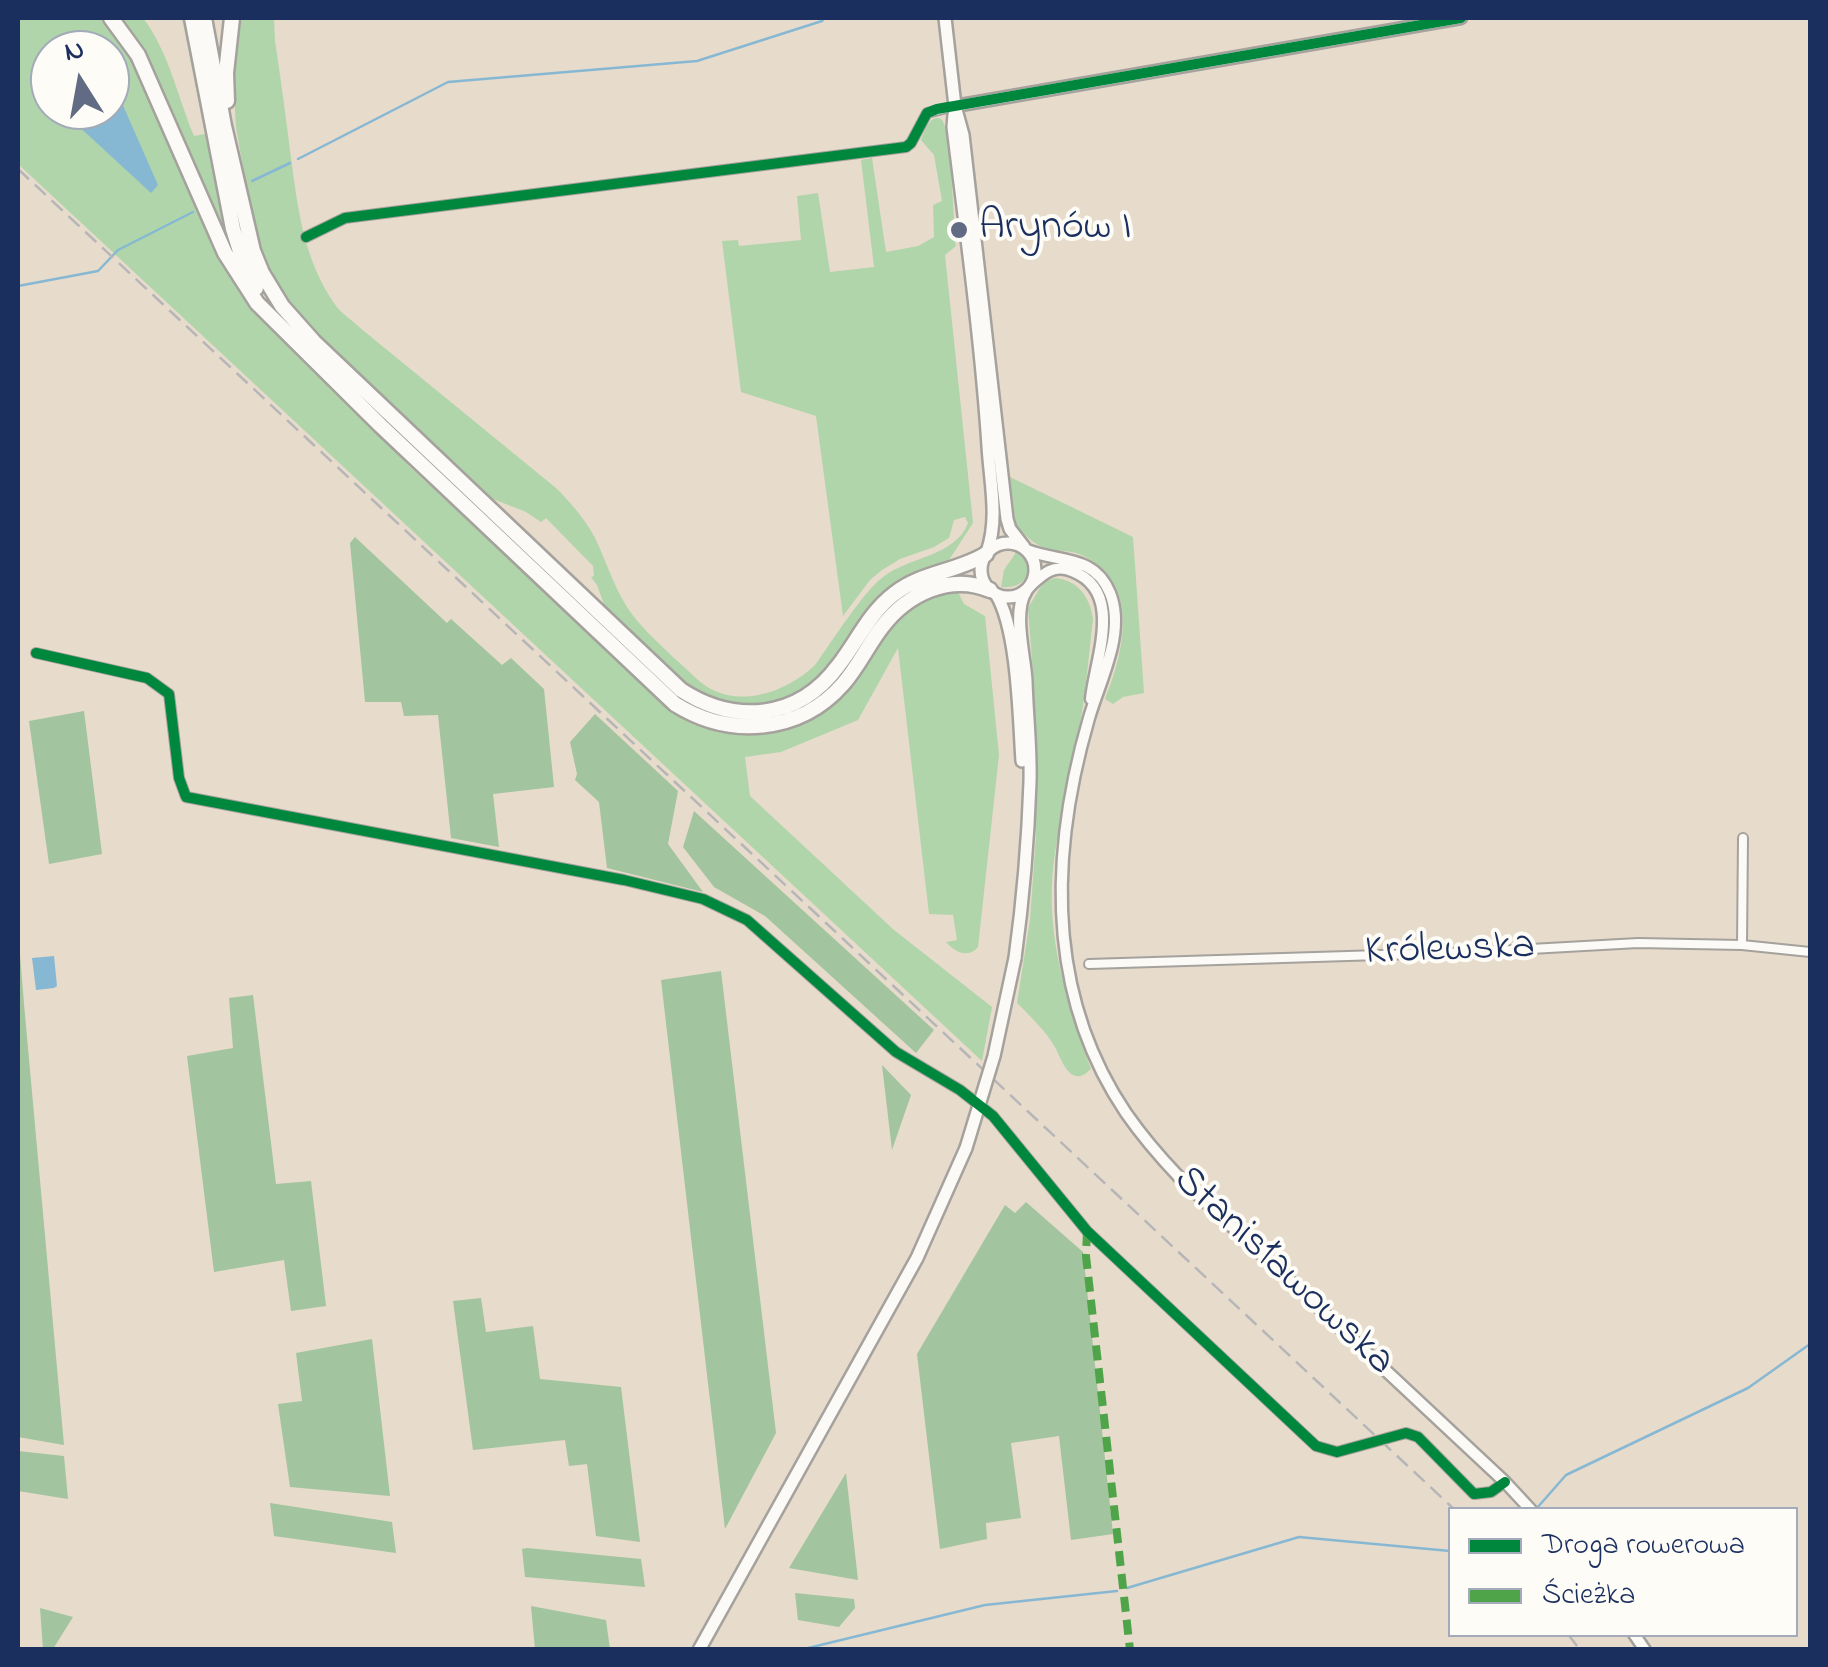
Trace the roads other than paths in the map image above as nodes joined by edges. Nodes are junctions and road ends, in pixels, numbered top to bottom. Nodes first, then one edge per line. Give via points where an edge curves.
1 (111, 18) edge
2 (192, 18) edge
3 (204, 18) edge
4 (232, 18) edge
5 (945, 18) edge
6 (1461, 18) edge
7 (955, 106) junction
8 (235, 172) junction
9 (306, 237) dead end
10 (280, 327) junction
11 (1026, 549) junction
12 (986, 553) junction
13 (1028, 588) junction
14 (993, 592) junction
15 (36, 653) dead end
16 (1088, 720) junction
17 (1743, 838) dead end
18 (1026, 850) junction
19 (1742, 945) junction
20 (1810, 952) edge
21 (1089, 964) dead end
22 (1505, 1482) junction
23 (1529, 1507) edge
24 (699, 1650) edge

1 - 10 highway via 142,64 232,267
2 - 10 highway via 238,249
3 - 8 highway
4 - 8 highway via 226,82
5 - 7 main road
6 - 7 street
7 - 9 street via 927,112 906,147 345,218
7 - 11 main road via 1007,519
7 - 12 main road via 994,506
8 - 12 highway via 258,263 293,319 692,698 742,713 802,699 827,680 892,596
10 - 14 highway via 651,684 706,720 752,727 804,714 841,686 882,627 913,598 952,584
11 - 12 main road via 1005,543
11 - 13 main road via 1035,563
11 - 16 street via 1084,565 1111,596 1113,639
12 - 14 main road via 981,573
13 - 14 main road via 1008,597
13 - 16 street via 1062,568 1080,574 1100,598 1103,632
13 - 18 main road via 1020,623 1030,778
14 - 18 main road via 1007,619 1016,682
15 - 22 street via 147,678 169,694 186,797 624,880 703,898 748,920 896,1052 992,1116 1087,1231 1316,1446 1336,1452 1406,1432 1474,1494
16 - 22 street, Stanisławowska via 1061,878 1064,943 1089,1043 1124,1109 1179,1178
17 - 19 street
18 - 24 main road, bridge via 1015,958 966,1148 917,1258
19 - 20 street, Królewska
19 - 21 street, Królewska
22 - 23 street, Stanisławowska

